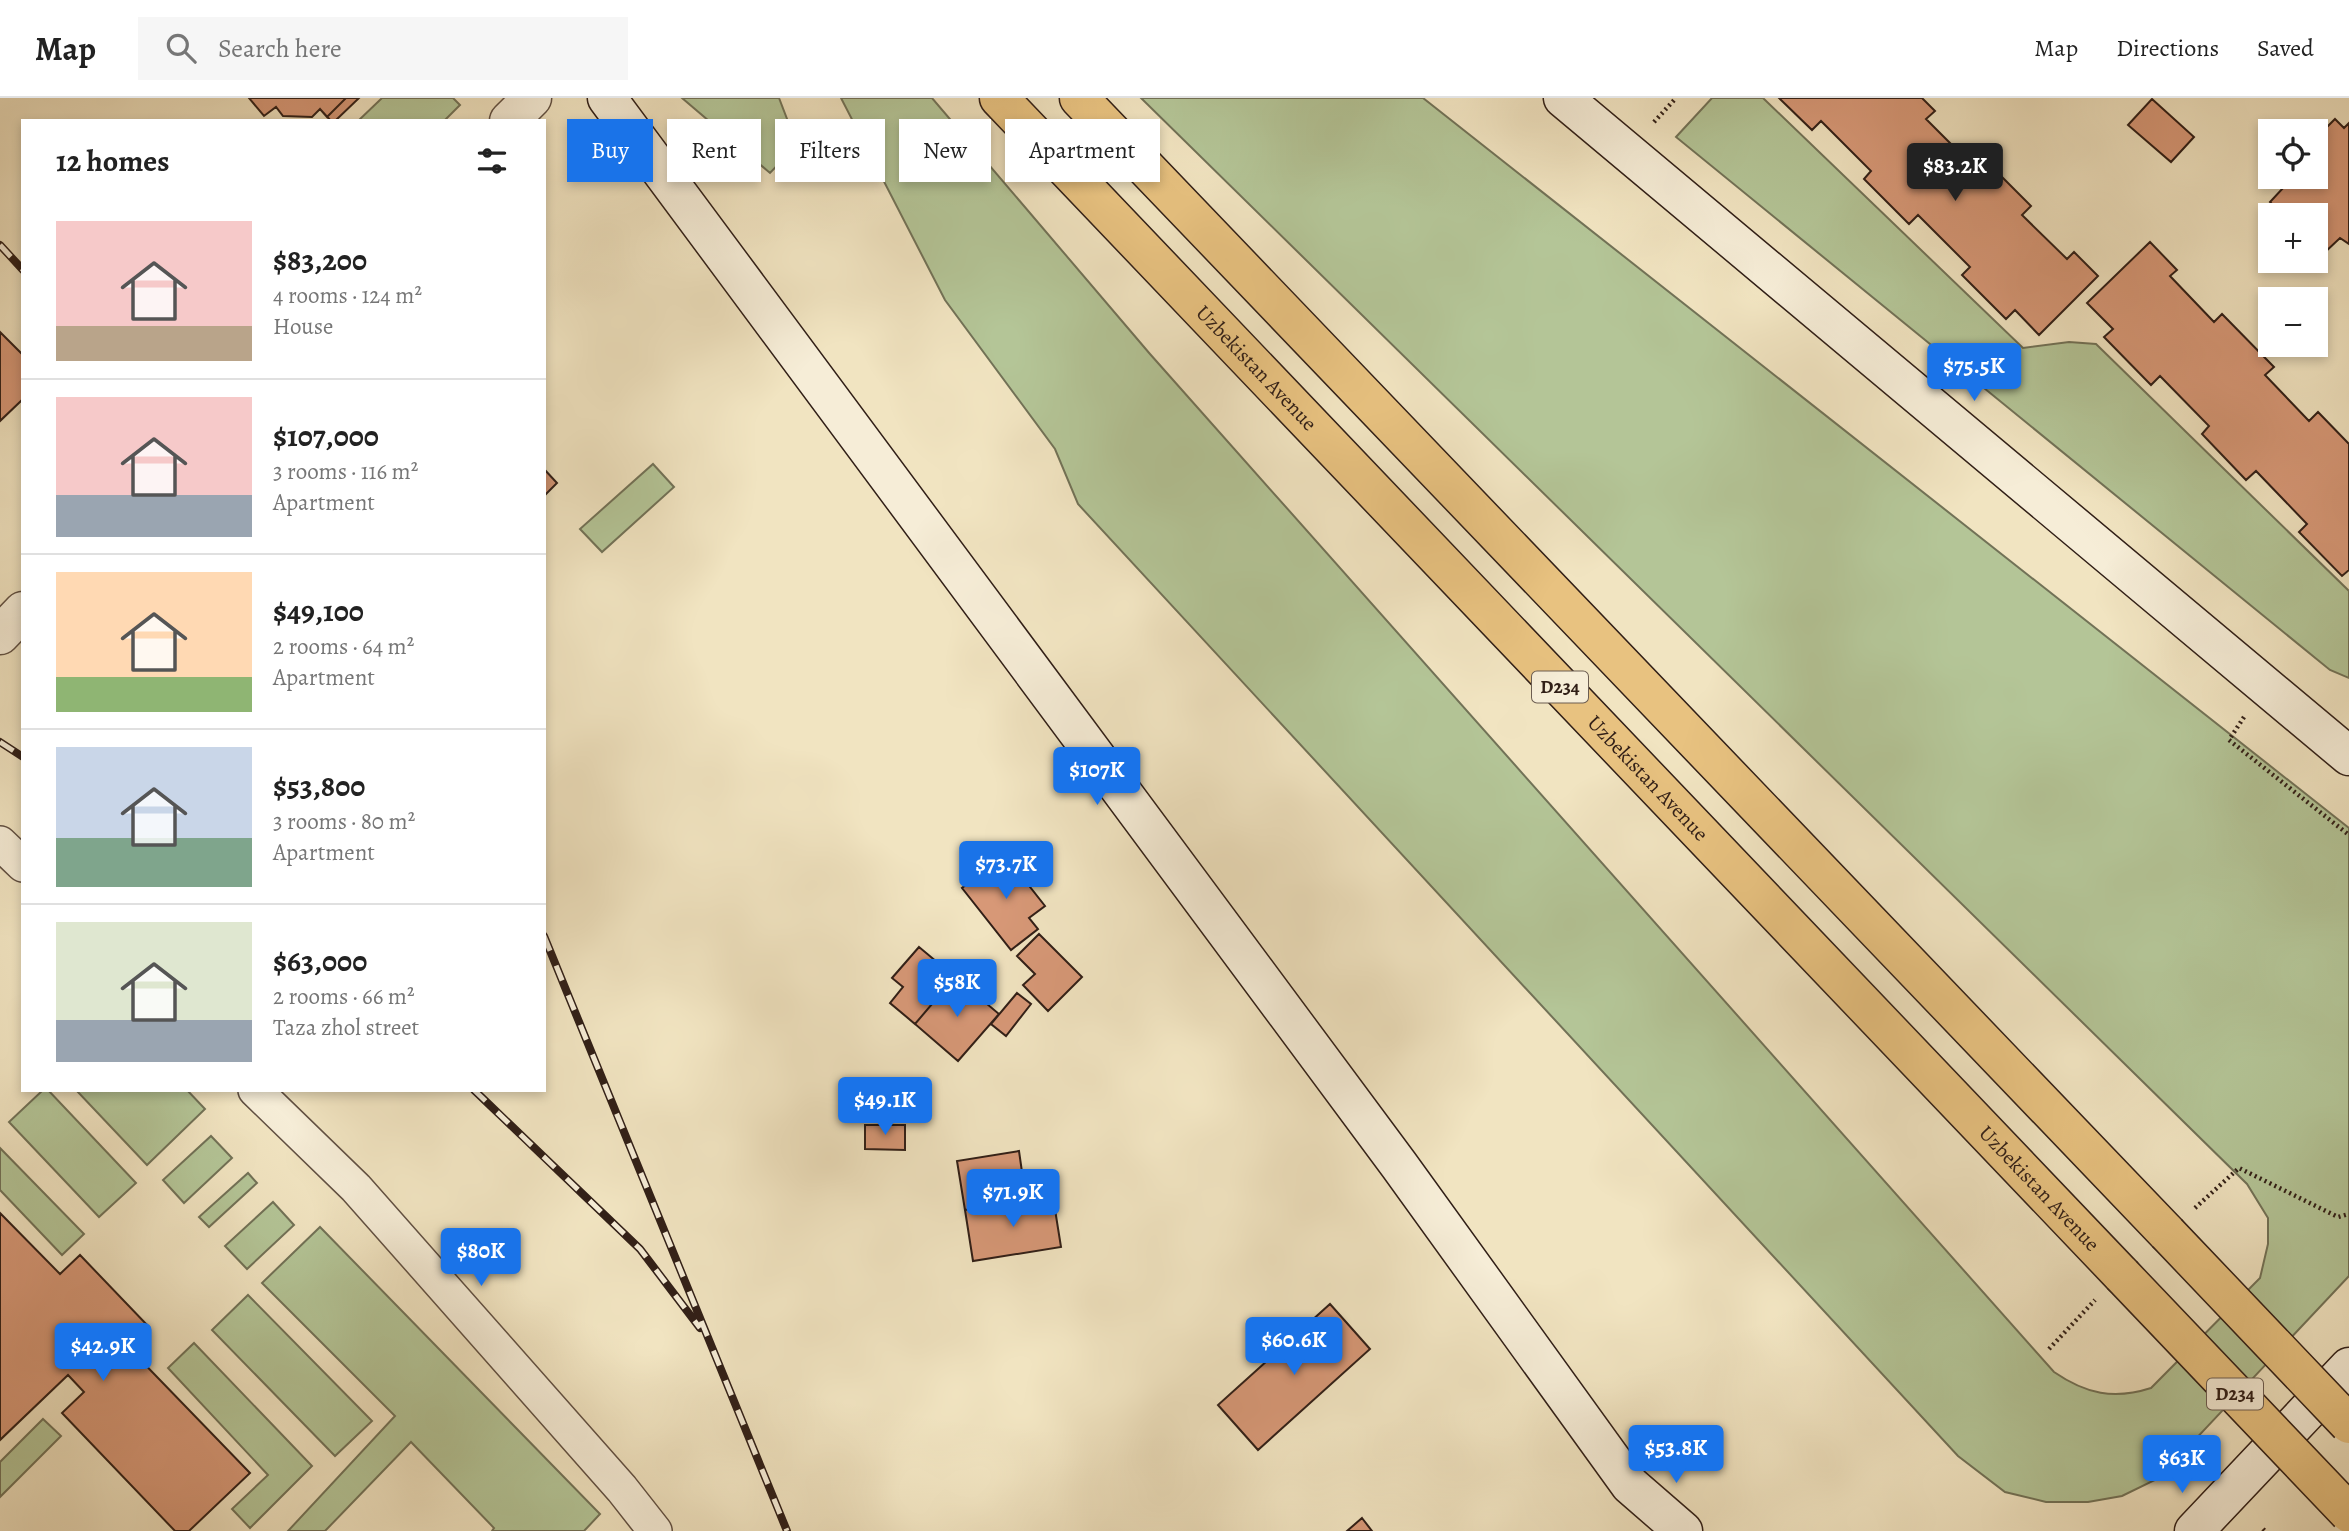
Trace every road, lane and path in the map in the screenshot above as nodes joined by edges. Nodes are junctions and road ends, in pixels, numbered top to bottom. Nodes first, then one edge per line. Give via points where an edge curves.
1 (532, 98) edge
2 (607, 98) edge
3 (999, 98) edge
4 (1079, 98) edge
5 (1563, 98) edge
6 (1676, 98) edge
7 (511, 119) edge
8 (1654, 122) dead end
9 (21, 613) edge
10 (0, 635) edge
11 (2229, 740) dead end
12 (2348, 755) edge
13 (2349, 835) edge
14 (0, 843) edge
15 (21, 863) edge
16 (258, 1092) edge
17 (2349, 1214) edge
18 (2179, 1222) junction
19 (2109, 1287) junction
20 (2049, 1349) dead end
21 (2349, 1367) edge
22 (2349, 1424) edge
23 (1630, 1485) junction
24 (2349, 1513) edge
25 (2204, 1520) edge
26 (655, 1531) edge
27 (1646, 1531) edge
28 (1683, 1531) edge
29 (2183, 1531) edge

1 - 7 main road
2 - 23 main road via 1383,1143
3 - 19 main road, Uzbekistan Avenue / D234
4 - 18 main road, D234
5 - 12 main road
6 - 8 path
9 - 10 main road
11 - 13 path
14 - 15 street
16 - 26 street via 356,1188
17 - 18 path via 2338,1217 2239,1168
18 - 22 main road, D234, bridge
19 - 20 path
19 - 24 main road, D234, bridge
21 - 25 main road
23 - 27 main road
23 - 28 main road
25 - 29 main road

